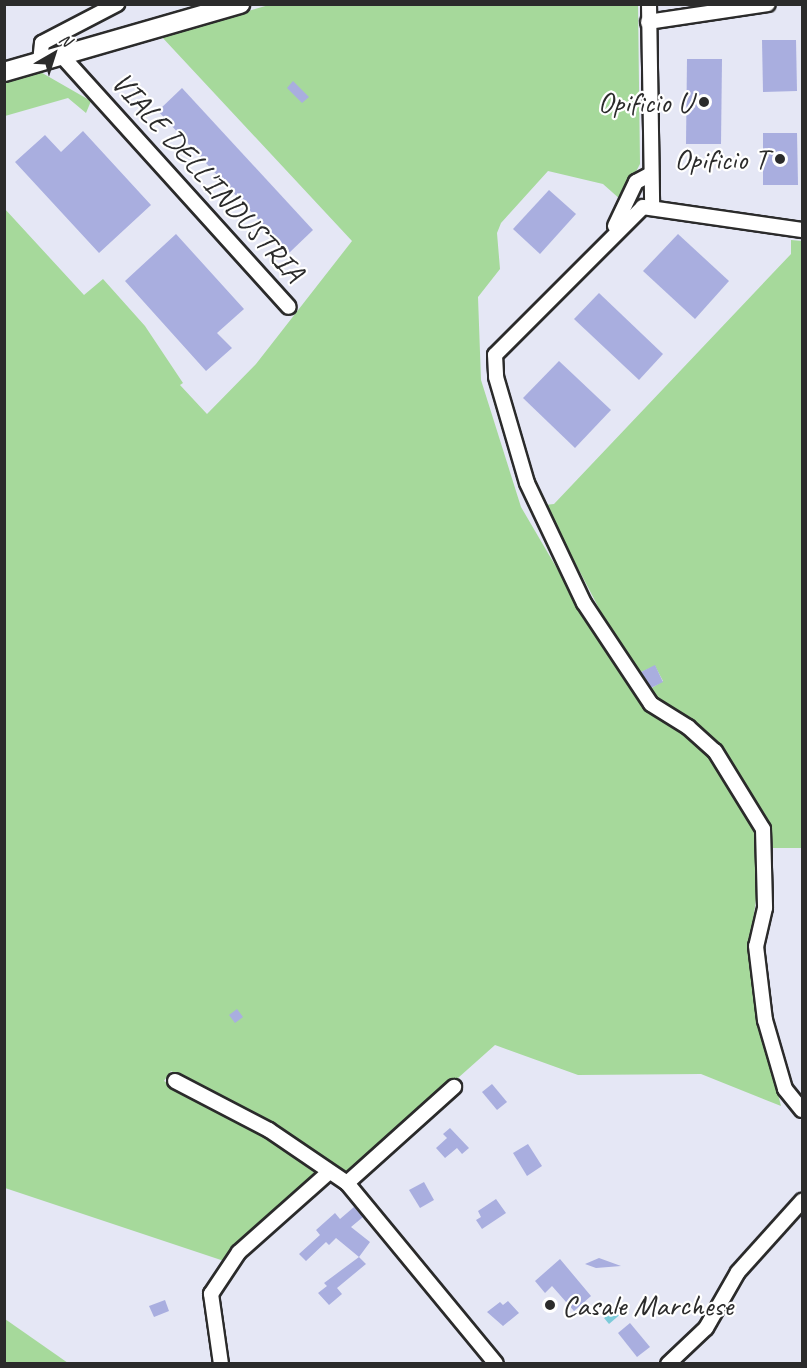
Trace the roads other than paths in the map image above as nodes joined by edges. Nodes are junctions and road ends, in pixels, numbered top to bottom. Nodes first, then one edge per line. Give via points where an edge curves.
1 (117, 4) edge
2 (240, 4) edge
3 (649, 4) edge
4 (768, 4) edge
5 (648, 22) junction
6 (62, 56) junction
7 (40, 62) junction
8 (4, 72) edge
9 (651, 174) junction
10 (629, 197) junction
11 (647, 206) junction
12 (802, 230) edge
13 (602, 246) junction
14 (289, 308) dead end
15 (174, 1081) dead end
16 (454, 1087) dead end
17 (802, 1110) edge
18 (329, 1172) junction
19 (346, 1183) junction
20 (802, 1201) edge
21 (221, 1364) edge
22 (496, 1364) edge
23 (669, 1364) edge

1 - 7 street via 42,43
2 - 6 street
3 - 5 street
4 - 5 street
5 - 9 street
6 - 7 street
6 - 14 street, VIALE DELL'INDUSTRIA
7 - 8 street
9 - 10 street via 636,182
9 - 11 street
10 - 11 street
10 - 13 street
11 - 12 street
11 - 13 street
13 - 17 street via 495,355 496,377 527,483 584,603 651,704 688,727 715,751 763,829 765,908 756,946 765,1020 784,1089
15 - 18 street via 268,1130
16 - 19 street
18 - 19 street
18 - 21 street via 239,1252 211,1294
19 - 22 street
20 - 23 street via 738,1272 706,1328

